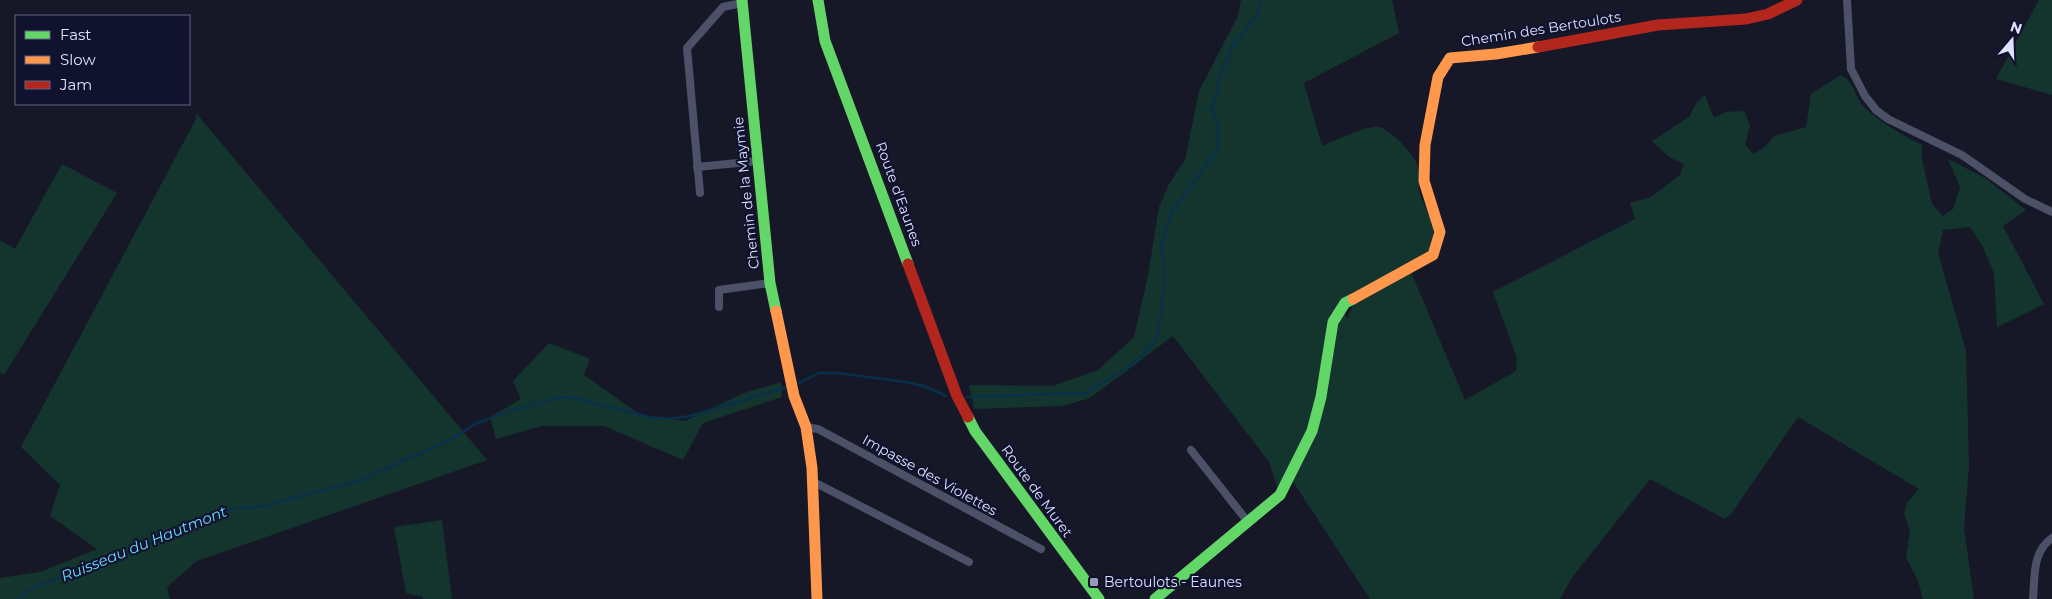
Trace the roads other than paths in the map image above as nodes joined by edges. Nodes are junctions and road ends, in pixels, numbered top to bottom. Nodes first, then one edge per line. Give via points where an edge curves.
1 (818, 0) edge
2 (1797, 0) edge
3 (1847, 0) edge
4 (742, 2) edge
5 (758, 161) junction
6 (697, 167) junction
7 (700, 194) dead end
8 (2052, 212) edge
9 (770, 283) junction
10 (719, 307) dead end
11 (958, 396) joint
12 (806, 426) junction
13 (1191, 450) dead end
14 (812, 481) junction
15 (1248, 522) junction
16 (2052, 538) edge
17 (1041, 549) dead end
18 (969, 562) dead end
19 (817, 599) edge
20 (1098, 599) edge
21 (1156, 599) edge
22 (2033, 599) edge

1 - 11 street, Route d'Eaunes via 825,41
2 - 15 street, Chemin des Bertoulots via 1768,14 1746,19 1658,25 1496,54 1450,58 1438,77 1425,146 1424,181 1440,232 1437,246 1433,255 1345,303 1336,315 1312,431 1280,496
3 - 8 street via 1851,69 1876,110 1962,155 2025,199
4 - 5 street, Chemin de la Maymie
4 - 6 street via 723,7 690,43 687,52
5 - 6 street
5 - 9 street, Chemin de la Maymie
6 - 7 street
9 - 10 street via 719,290
9 - 12 street, Chemin de la Maymie via 791,382
11 - 20 street, Route de Muret via 975,431
12 - 14 street, Chemin de la Maymie
12 - 17 street, Impasse des Violettes via 870,456
13 - 15 street
14 - 18 street
14 - 19 street, Chemin de la Maymie
15 - 21 street, Chemin des Bertoulots
16 - 22 street via 2041,546

